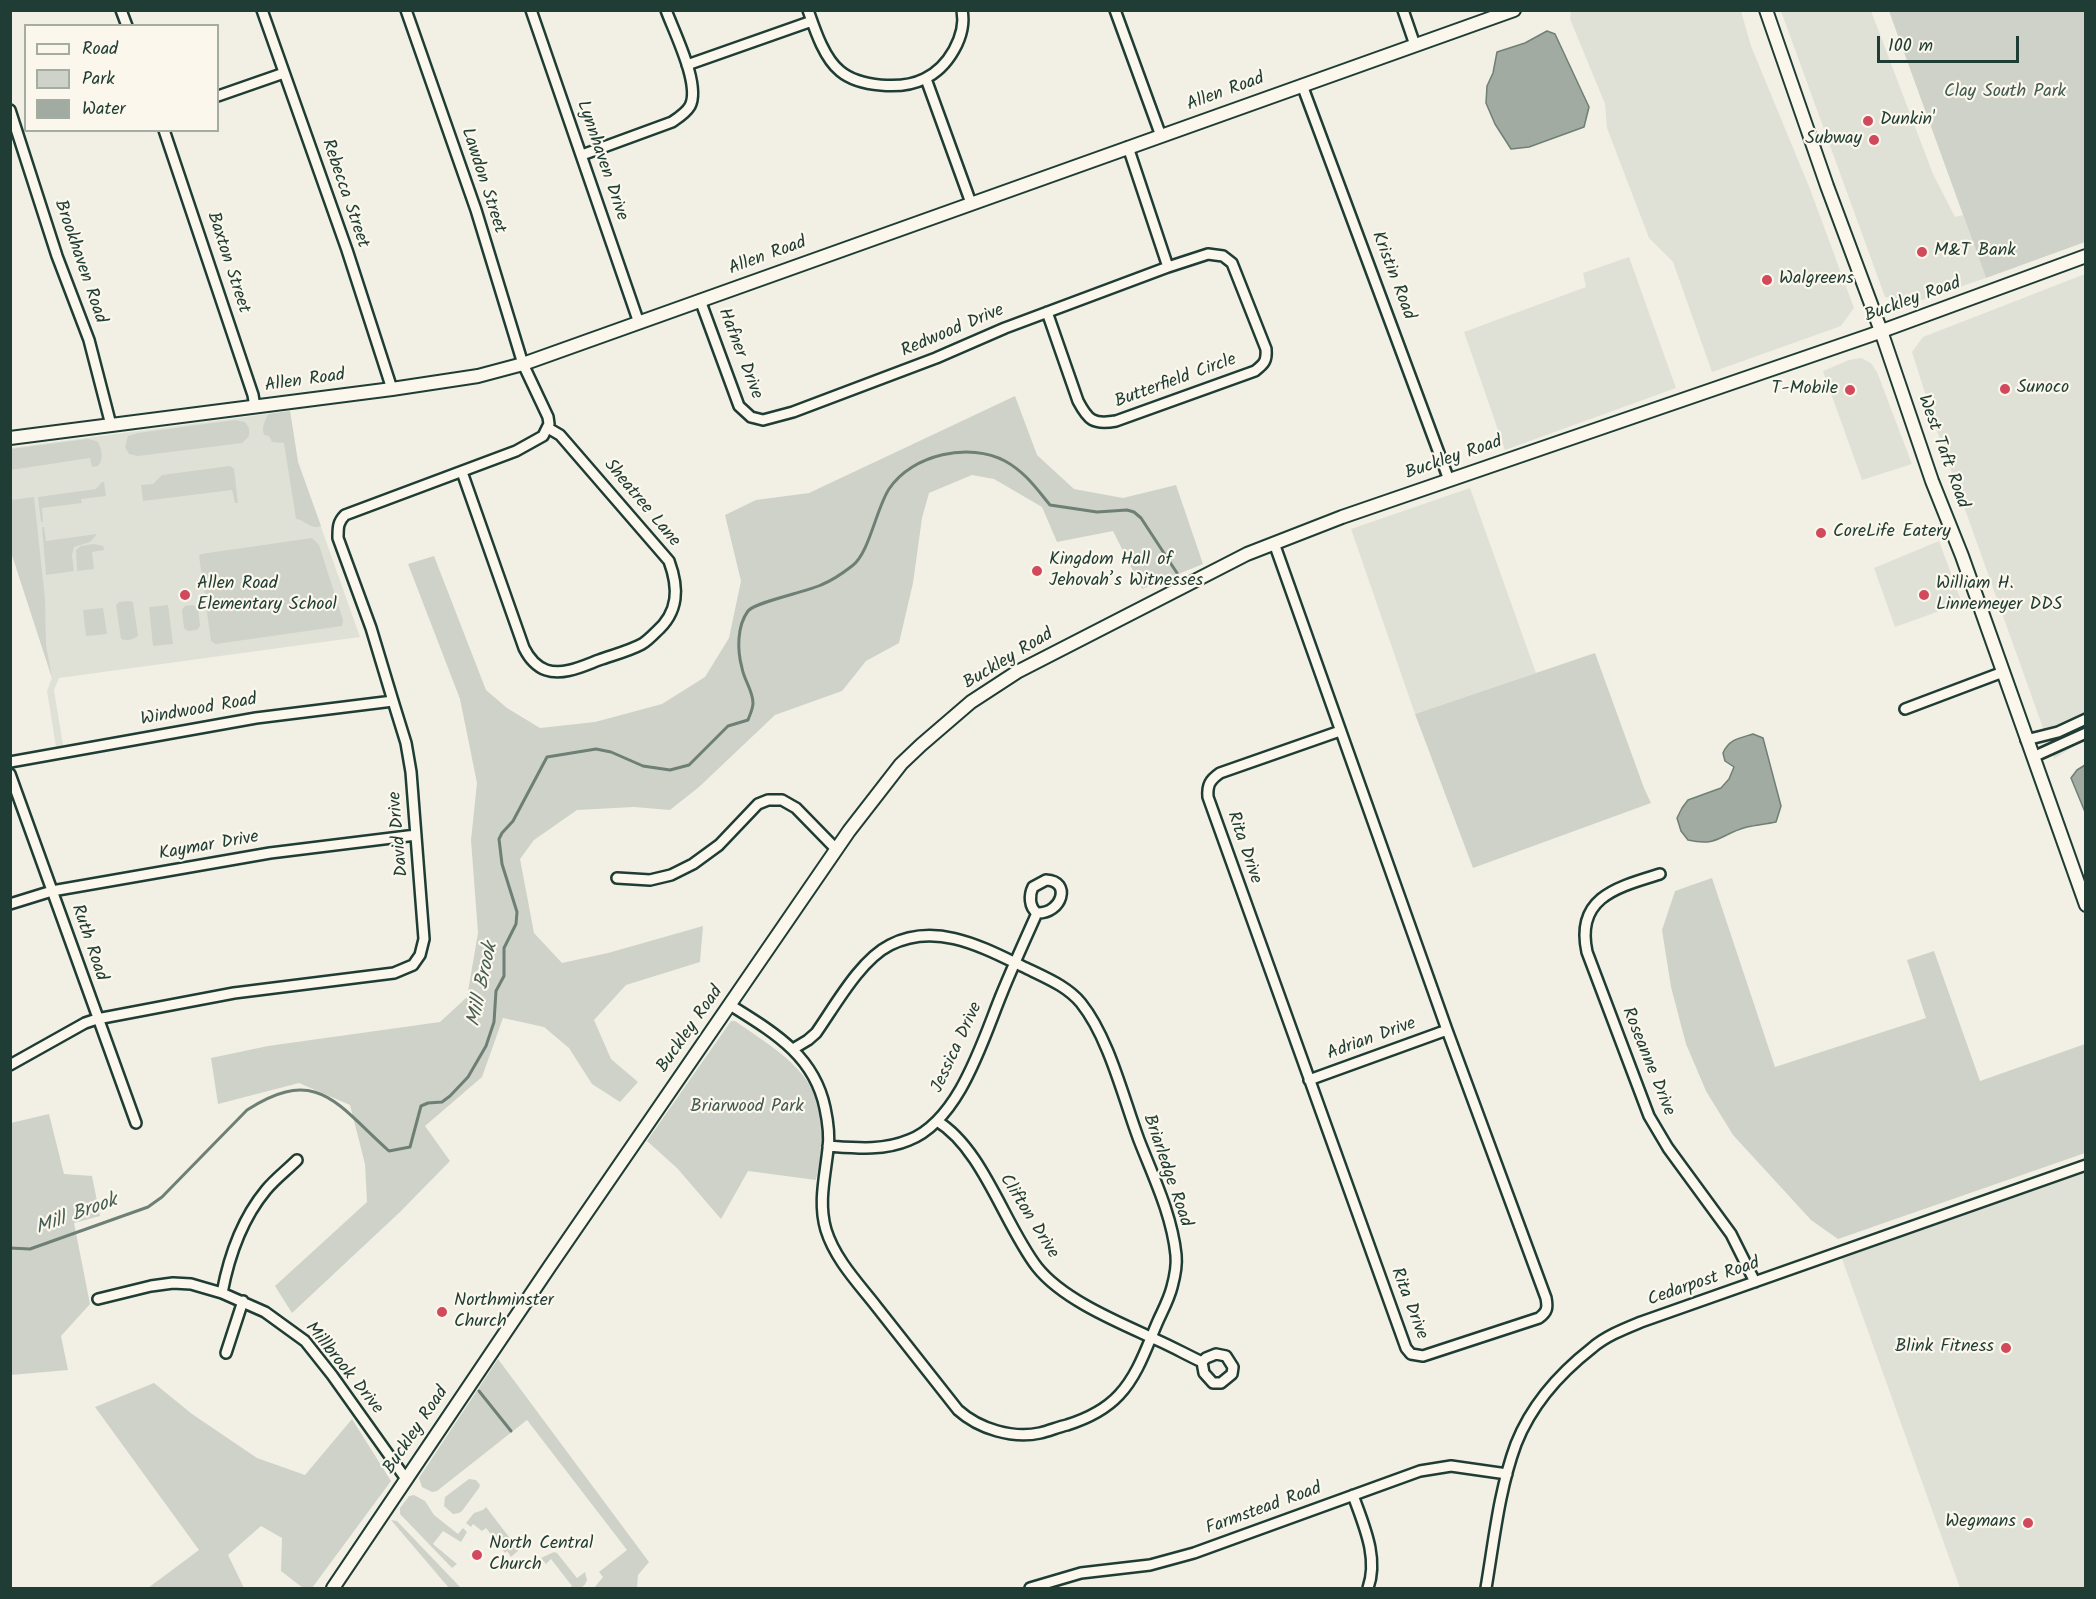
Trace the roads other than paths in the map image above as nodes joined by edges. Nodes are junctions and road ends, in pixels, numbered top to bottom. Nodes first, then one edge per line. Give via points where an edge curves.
1 (262, 10) edge
2 (406, 10) edge
3 (531, 10) edge
4 (666, 10) edge
5 (808, 10) edge
6 (963, 10) edge
7 (1115, 10) edge
8 (1403, 10) edge
9 (1514, 10) edge
10 (1766, 10) edge
11 (812, 21) junction
12 (1415, 45) junction
13 (687, 65) junction
14 (284, 73) junction
15 (926, 79) junction
16 (1302, 85) junction
17 (219, 96) edge
18 (11, 111) edge
19 (165, 132) edge
20 (1161, 136) junction
21 (1128, 147) junction
22 (582, 155) junction
23 (970, 203) junction
24 (2085, 256) edge
25 (1168, 267) junction
26 (700, 300) junction
27 (1047, 312) junction
28 (639, 322) junction
29 (1881, 332) junction
30 (523, 364) junction
31 (392, 389) junction
32 (255, 407) junction
33 (750, 417) joint
34 (111, 425) junction
35 (548, 428) junction
36 (10, 438) edge
37 (462, 472) junction
38 (1449, 480) junction
39 (1274, 543) junction
40 (2003, 672) junction
41 (393, 701) junction
42 (1905, 709) dead end
43 (2085, 719) edge
44 (1340, 731) junction
45 (2085, 733) edge
46 (2026, 740) junction
47 (2033, 757) junction
48 (10, 762) edge
49 (10, 774) edge
50 (416, 835) junction
51 (836, 849) junction
52 (1660, 874) dead end
53 (617, 878) dead end
54 (52, 891) junction
55 (10, 904) edge
56 (2085, 905) edge
57 (1037, 913) dead end
58 (1015, 962) junction
59 (730, 1005) junction
60 (97, 1019) junction
61 (1447, 1030) junction
62 (793, 1049) junction
63 (10, 1065) edge
64 (1309, 1080) junction
65 (937, 1120) junction
66 (136, 1123) dead end
67 (828, 1146) junction
68 (297, 1160) dead end
69 (2085, 1165) edge
70 (1755, 1282) junction
71 (222, 1293) junction
72 (98, 1299) dead end
73 (243, 1301) junction
74 (1151, 1337) junction
75 (226, 1353) dead end
76 (1202, 1362) dead end
77 (1507, 1474) junction
78 (406, 1479) junction
79 (1353, 1495) junction
80 (1062, 1577) junction
81 (333, 1588) edge
82 (1030, 1588) edge
83 (1065, 1588) edge
84 (1368, 1588) edge
85 (1486, 1588) edge

1 - 14 street, Rebecca Street
2 - 30 street, Lawdon Street via 476,210
3 - 22 street, Lynnhaven Drive
4 - 13 street
5 - 11 street
6 - 15 street via 959,40 949,58
7 - 20 street
8 - 12 street
9 - 12 street, Allen Road
10 - 29 street, West Taft Road
11 - 13 street
11 - 15 street via 829,58 853,80 896,85
12 - 16 street, Allen Road
13 - 22 street via 693,95 683,115
14 - 17 street
14 - 31 street, Rebecca Street
15 - 23 street
16 - 20 street, Allen Road
16 - 38 street, Kristin Road
18 - 34 street, Brookhaven Road via 57,256 89,340
19 - 32 street, Baxton Street
20 - 21 street, Allen Road
21 - 23 street, Allen Road
21 - 25 street
22 - 28 street, Lynnhaven Drive
23 - 26 street, Allen Road
24 - 29 street, Buckley Road
25 - 27 street, Redwood Drive
25 - 27 street, Butterfield Circle via 1208,254 1223,256 1232,263 1266,349 1264,364 1255,371 1116,421 1093,421 1078,401
26 - 28 street, Allen Road
26 - 33 street, Hafner Drive via 739,406
27 - 33 street, Redwood Drive via 793,412 763,420
28 - 30 street, Allen Road
29 - 38 street, Buckley Road
29 - 40 street, West Taft Road
30 - 31 street, Allen Road via 478,376
30 - 35 street via 548,417
31 - 32 street, Allen Road
32 - 34 street, Allen Road
34 - 36 street, Allen Road
35 - 37 street, David Drive via 543,436 516,451
35 - 37 street, Sheatree Lane via 560,435 669,561 676,584 671,612 664,625 643,644 557,672 536,665 524,648
37 - 41 street, David Drive via 345,515 339,521 338,538
38 - 39 street, Buckley Road
39 - 44 street, Rita Drive
39 - 51 street, Buckley Road via 1024,668 971,702 902,764
40 - 42 street
40 - 46 street, West Taft Road
41 - 48 street, Windwood Road via 256,717
41 - 50 street, David Drive via 411,772
43 - 46 street via 2058,732
44 - 61 street, Rita Drive
44 - 64 street, Rita Drive via 1220,773 1207,788
45 - 47 street
46 - 47 street, West Taft Road
47 - 56 street, West Taft Road
49 - 54 street, Ruth Road
50 - 54 street, Kaymar Drive via 270,853
50 - 60 street, David Drive via 424,939 413,965 394,973 234,993
51 - 53 street via 796,808 782,800 768,800 758,804 719,845 693,864 650,880
51 - 59 street, Buckley Road
52 - 70 street, Roseanne Drive via 1620,886 1602,897 1590,910 1583,937 1649,1116 1731,1234
54 - 55 street, Kaymar Drive
54 - 60 street, Ruth Road
57 - 58 street, Jessica Drive
58 - 62 street, Briarledge Road via 954,938 929,935 890,945 858,974 816,1033
58 - 65 street, Jessica Drive via 965,1080
58 - 74 street, Briarledge Road via 1059,984 1094,1021 1169,1222 1176,1254 1175,1273 1172,1290
59 - 62 street, Briarledge Road
59 - 78 street, Buckley Road
60 - 63 street, David Drive
60 - 66 street, Ruth Road
61 - 64 street, Adrian Drive
61 - 64 street, Rita Drive via 1546,1298 1548,1307 1539,1318 1424,1356 1411,1354
62 - 67 street, Briarledge Road via 822,1091 829,1127
65 - 67 street, Jessica Drive via 910,1140 881,1149
65 - 74 street, Clifton Drive via 955,1135 978,1165 1038,1268 1067,1293
67 - 74 street, Briarledge Road via 822,1208 826,1231 836,1253 967,1418 979,1425 1024,1435 1079,1421 1106,1407 1118,1395 1134,1373
68 - 71 street via 267,1188 252,1211 227,1265
69 - 70 street, Cedarpost Road
70 - 77 street, Cedarpost Road via 1641,1322 1593,1347 1543,1396 1516,1444
71 - 72 street, Millbrook Drive via 173,1283
71 - 73 street, Millbrook Drive
73 - 75 street
73 - 78 street, Millbrook Drive via 278,1320 304,1341
74 - 76 street, Clifton Drive
77 - 79 street, Farmstead Road via 1451,1466 1420,1471
77 - 85 street, Cedarpost Road
78 - 81 street, Buckley Road
79 - 80 street, Farmstead Road via 1194,1553 1150,1565
79 - 84 street via 1370,1545
80 - 82 street, Farmstead Road
80 - 83 street

